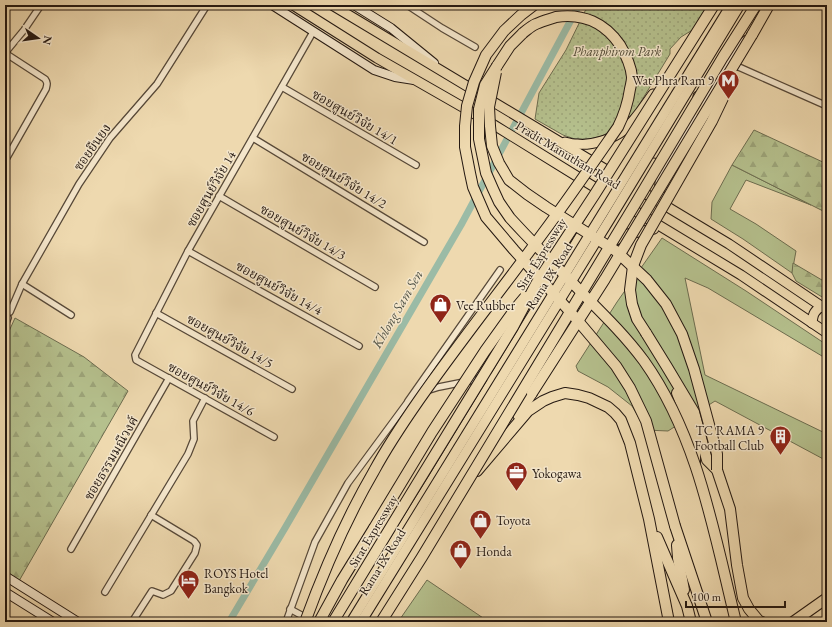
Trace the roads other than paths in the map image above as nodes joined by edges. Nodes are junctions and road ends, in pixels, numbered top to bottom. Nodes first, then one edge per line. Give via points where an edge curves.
1 (41, 5) edge
2 (207, 5) edge
3 (272, 5) edge
4 (293, 5) edge
5 (332, 5) edge
6 (354, 5) edge
7 (407, 5) edge
8 (534, 5) edge
9 (714, 5) edge
10 (722, 5) edge
11 (730, 5) edge
12 (740, 5) edge
13 (751, 5) edge
14 (756, 5) edge
15 (770, 5) edge
16 (773, 5) edge
17 (313, 32) junction
18 (752, 35) junction
19 (699, 42) junction
20 (475, 47) dead end
21 (5, 53) edge
22 (727, 62) junction
23 (497, 66) junction
24 (453, 78) junction
25 (416, 80) junction
26 (282, 86) junction
27 (670, 89) junction
28 (698, 90) junction
29 (691, 103) junction
30 (827, 106) edge
31 (698, 110) junction
32 (253, 138) junction
33 (559, 142) junction
34 (5, 161) edge
35 (416, 166) dead end
36 (617, 176) junction
37 (588, 183) junction
38 (638, 189) junction
39 (606, 194) junction
40 (219, 196) junction
41 (628, 206) junction
42 (668, 207) junction
43 (664, 228) junction
44 (424, 242) dead end
45 (603, 246) junction
46 (188, 251) junction
47 (500, 270) dead end
48 (553, 281) junction
49 (22, 284) junction
50 (536, 284) junction
51 (375, 287) dead end
52 (824, 308) edge
53 (10, 312) dead end
54 (156, 313) junction
55 (71, 314) dead end
56 (8, 318) dead end
57 (812, 323) junction
58 (5, 325) edge
59 (827, 333) edge
60 (359, 346) dead end
61 (136, 360) joint
62 (667, 367) junction
63 (494, 376) junction
64 (169, 378) junction
65 (292, 389) dead end
66 (205, 398) junction
67 (407, 403) junction
68 (274, 437) dead end
69 (479, 448) junction
70 (695, 464) junction
71 (717, 470) junction
72 (462, 490) junction
73 (151, 515) junction
74 (649, 519) junction
75 (675, 526) junction
76 (71, 549) dead end
77 (5, 576) edge
78 (5, 592) edge
79 (105, 592) dead end
80 (827, 598) edge
81 (687, 606) junction
82 (290, 610) junction
83 (48, 621) edge
84 (78, 622) edge
85 (132, 622) edge
86 (286, 622) edge
87 (305, 622) edge
88 (314, 622) edge
89 (319, 622) edge
90 (334, 622) edge
91 (344, 622) edge
92 (351, 622) edge
93 (361, 622) edge
94 (372, 622) edge
95 (380, 622) edge
96 (669, 622) edge
97 (692, 622) edge
98 (707, 622) edge
99 (736, 622) edge
100 (762, 622) edge
101 (793, 622) edge

1 - 21 street
2 - 49 street, ซอยยืนยง via 156,84 106,144 65,208
3 - 17 street
4 - 25 main road, Pradit Manutham Road
5 - 24 main road, Pradit Manutham Road
6 - 24 street via 391,28
7 - 20 street
8 - 75 highway, bridge via 504,31 486,55 474,82 467,106 465,126 473,186 486,217 612,361 630,388 646,421
9 - 50 highway, Sirat Expressway, bridge
10 - 19 main road, Rama IX Road
11 - 92 main road, Rama IX Road, bridge
12 - 93 main road, Rama IX Road, bridge
13 - 28 main road, Rama IX Road
14 - 72 highway, bridge
15 - 18 highway
16 - 22 street via 760,27 742,43
17 - 25 street via 374,70
17 - 26 street, ซอยศูนย์วิจัย 14
18 - 62 highway, bridge via 712,121 641,244 632,266 630,290 637,319
18 - 69 highway, bridge via 605,279 516,418 498,436
19 - 27 main road, Rama IX Road
19 - 33 main road via 684,48 636,117 623,131 596,143 578,145
21 - 34 street via 46,79 47,84
22 - 30 street
22 - 31 street
23 - 70 highway, bridge via 485,85 479,109 479,139 492,189 524,233 615,326 640,356 674,412
23 - 71 highway, bridge via 489,107 492,146 499,163 509,180 527,194 616,251 647,280 666,304 682,334 694,369 717,454
23 - 87 highway, bridge via 510,46 537,23 562,16 586,18 600,25 614,37 625,52 632,78 624,114 618,127 571,195 474,323 396,434 373,472 332,553
24 - 33 main road, Pradit Manutham Road
25 - 37 main road, Pradit Manutham Road
26 - 32 street, ซอยศูนย์วิจัย 14
26 - 35 street, ซอยศูนย์วิจัย 14/1
27 - 29 main road via 676,103
27 - 36 main road, Rama IX Road
28 - 29 main road, Rama IX Road
28 - 31 main road
29 - 38 main road, Rama IX Road
31 - 42 street via 661,173 658,187 661,198
32 - 40 street, ซอยศูนย์วิจัย 14
32 - 44 street, ซอยศูนย์วิจัย 14/2
33 - 36 main road, Pradit Manutham Road
36 - 38 main road, Pradit Manutham Road
36 - 39 main road, Rama IX Road
37 - 39 main road, Pradit Manutham Road
37 - 48 main road via 590,192 565,237 557,258
38 - 41 main road, Rama IX Road
38 - 42 main road, Pradit Manutham Road
39 - 41 main road, Pradit Manutham Road
39 - 48 main road, Rama IX Road
40 - 46 street, ซอยศูนย์วิจัย 14
40 - 51 street, ซอยศูนย์วิจัย 14/3
41 - 43 main road, Pradit Manutham Road
41 - 45 main road, Rama IX Road
42 - 52 main road, Pradit Manutham Road via 729,244
43 - 45 main road via 628,234
43 - 57 main road, Pradit Manutham Road via 741,275
45 - 69 main road, Rama IX Road
46 - 54 street, ซอยศูนย์วิจัย 14
46 - 60 street, ซอยศูนย์วิจัย 14/4
47 - 67 street
48 - 63 main road, Rama IX Road
49 - 53 street, ซอยยืนยง
49 - 55 street
50 - 89 highway, bridge via 481,357 432,432
50 - 90 highway, Sirat Expressway, bridge via 513,327
52 - 57 main road via 816,310
54 - 61 street, ซอยศูนย์วิจัย 14 via 135,355
54 - 65 street, ซอยศูนย์วิจัย 14/5
56 - 58 street
57 - 59 main road, Pradit Manutham Road
61 - 64 street, ซอยศูนย์วิจัย 14/6
62 - 70 highway via 695,440
62 - 71 highway via 694,412 707,460
63 - 67 street via 439,387 423,392
63 - 91 main road, Rama IX Road
64 - 66 street, ซอยศูนย์วิจัย 14/6
64 - 76 street, ซอยธรรมมณีวงศ์
66 - 68 street, ซอยศูนย์วิจัย 14/6
66 - 73 street via 193,422 194,439 188,454
67 - 82 street via 348,483 315,542
69 - 94 main road, Rama IX Road
70 - 99 highway, bridge via 712,521
71 - 100 highway via 730,510 743,598 749,609
72 - 74 highway, bridge via 528,411 552,397 564,394 578,395 608,407 621,420 630,443
72 - 95 highway, bridge
73 - 79 street
73 - 85 street via 197,545 195,553 171,591 163,595 152,591
74 - 81 highway
74 - 96 highway
75 - 81 highway
75 - 98 highway
77 - 84 street
78 - 83 street
80 - 101 highway
81 - 97 highway
82 - 86 street
82 - 88 street

